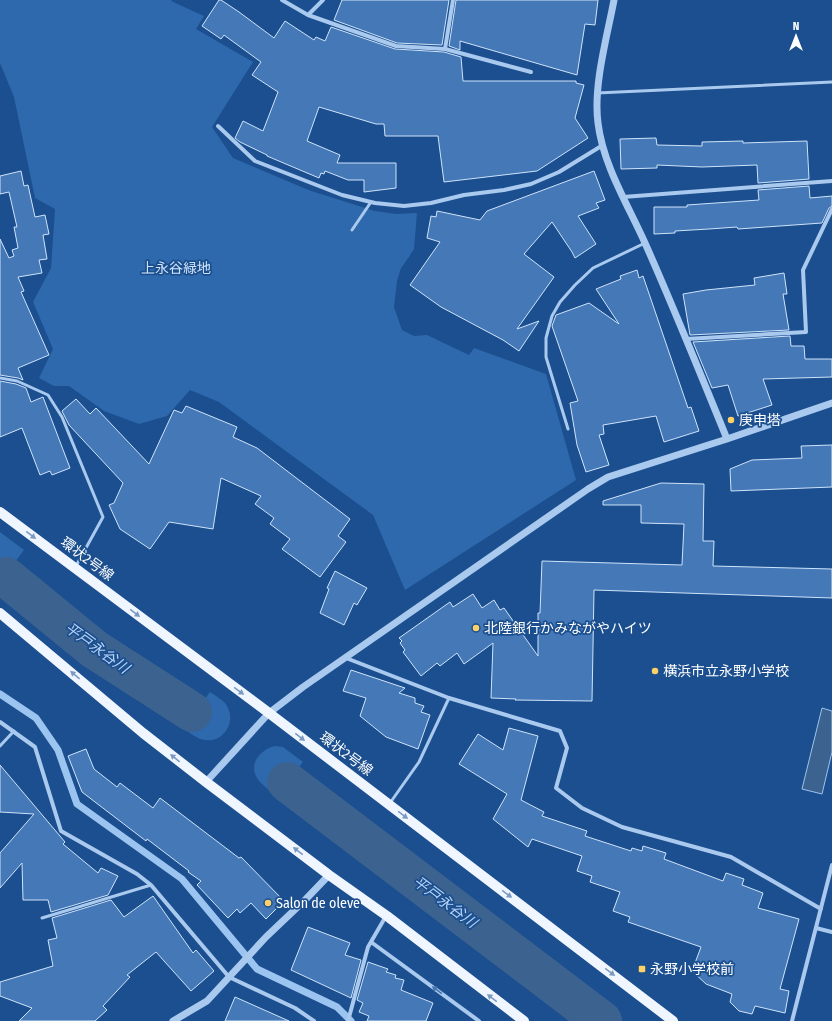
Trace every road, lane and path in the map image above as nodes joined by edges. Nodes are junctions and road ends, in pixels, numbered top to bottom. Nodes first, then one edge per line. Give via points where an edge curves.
1 (282, 0) edge
2 (323, 0) edge
3 (453, 0) edge
4 (614, 0) edge
5 (308, 15) junction
6 (445, 49) junction
7 (531, 72) dead end
8 (832, 82) edge
9 (597, 93) junction
10 (218, 126) dead end
11 (602, 145) junction
12 (832, 181) edge
13 (623, 197) junction
14 (371, 202) junction
15 (832, 209) edge
16 (352, 230) dead end
17 (645, 243) junction
18 (686, 339) junction
19 (0, 378) edge
20 (832, 403) edge
21 (568, 430) dead end
22 (727, 439) junction
23 (0, 512) edge
24 (75, 568) junction
25 (0, 613) edge
26 (344, 657) junction
27 (449, 698) junction
28 (269, 713) junction
29 (0, 722) edge
30 (14, 731) junction
31 (0, 746) edge
32 (206, 782) junction
33 (389, 804) junction
34 (832, 865) edge
35 (329, 875) junction
36 (151, 885) junction
37 (821, 909) junction
38 (387, 916) junction
39 (42, 918) dead end
40 (816, 928) junction
41 (832, 932) edge
42 (371, 942) junction
43 (231, 975) junction
44 (173, 1021) edge
45 (314, 1021) edge
46 (348, 1021) edge
47 (479, 1021) edge
48 (524, 1021) edge
49 (673, 1021) edge
50 (793, 1021) edge

1 - 5 street
2 - 5 street
3 - 6 street
4 - 9 street
5 - 6 street via 396,46
6 - 7 street
8 - 9 lane
9 - 11 street
10 - 14 street via 255,161 342,195
11 - 13 street
11 - 14 street via 559,172 531,184 431,203 404,206
12 - 13 street
13 - 17 street
14 - 16 lane
15 - 18 street via 803,270 806,332
17 - 18 street
17 - 21 lane via 593,268 560,302 552,316 546,338 546,357
18 - 22 street
19 - 24 lane via 17,381 48,395 62,417 103,517
20 - 22 street
22 - 26 street via 608,477
23 -> 24 main road, 環状2号線
24 -> 28 main road, 環状2号線
32 -> 25 main road
26 - 27 street
26 - 28 street
27 - 33 lane via 419,762
27 - 37 street via 560,731 566,748 556,788 582,808 622,827 731,857
28 - 32 street
28 -> 33 main road, 環状2号線
29 - 30 street
30 - 31 lane
30 - 36 street via 35,747 60,831 137,874
35 -> 32 main road
33 -> 49 main road, 環状2号線
34 - 37 street
35 - 38 main road
35 - 43 street
36 - 39 lane
36 - 43 street
37 - 40 street
38 - 42 street
48 -> 38 main road
40 - 41 street
40 - 50 street
42 - 46 street
47 -> 42 street
43 - 44 street via 207,1001
43 - 45 street via 295,1008

